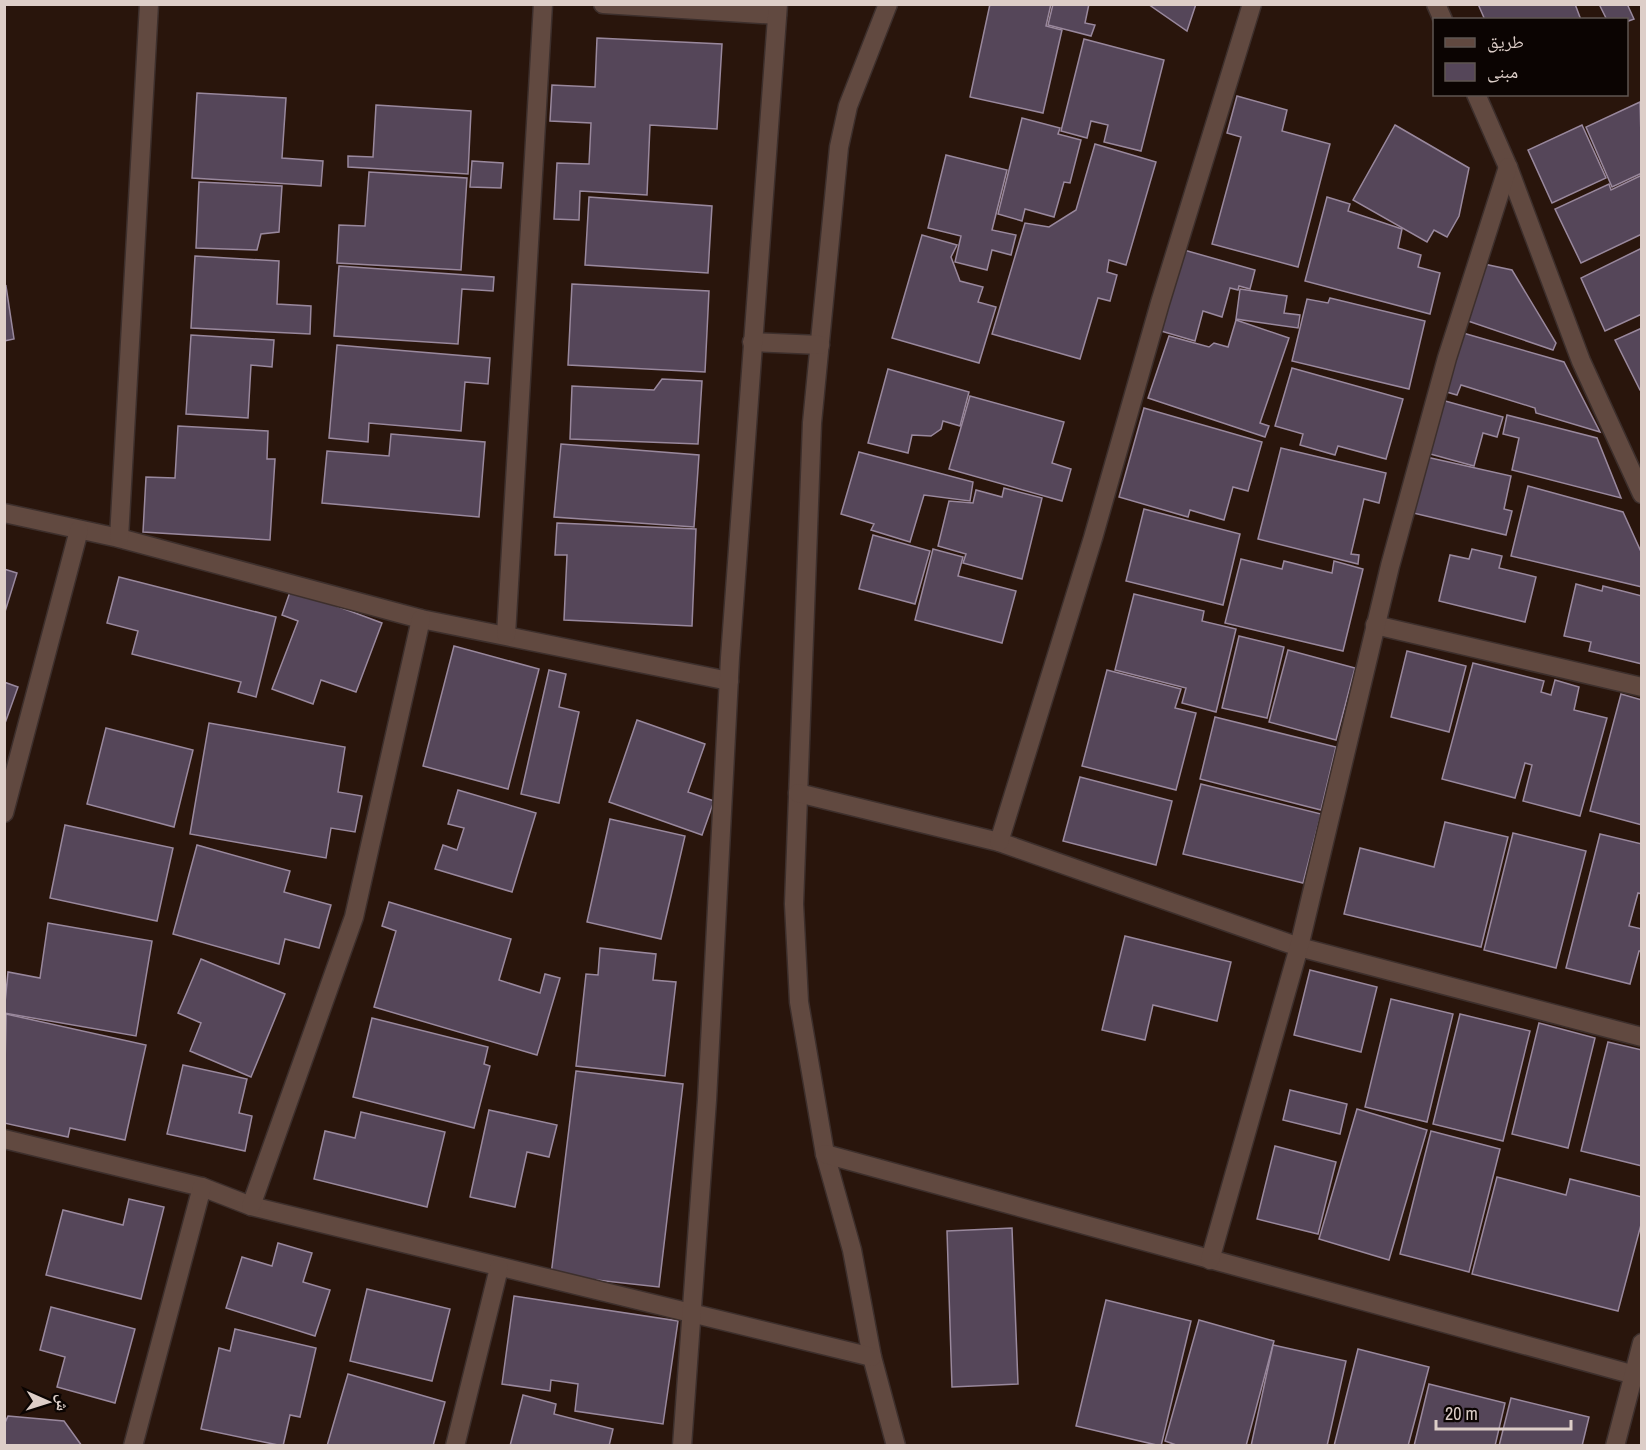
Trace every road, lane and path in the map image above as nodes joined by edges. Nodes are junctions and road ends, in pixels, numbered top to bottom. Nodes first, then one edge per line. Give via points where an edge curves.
1 (149, 4) edge
2 (543, 4) edge
3 (603, 4) edge
4 (888, 4) edge
5 (1252, 4) edge
6 (1436, 4) edge
7 (777, 10) edge
8 (1442, 18) edge
9 (1477, 96) edge
10 (1508, 167) junction
11 (752, 342) junction
12 (820, 345) junction
13 (1641, 494) edge
14 (4, 513) edge
15 (79, 530) junction
16 (118, 538) junction
17 (421, 620) junction
18 (1375, 625) junction
19 (507, 635) junction
20 (729, 681) junction
21 (1641, 687) edge
22 (798, 793) junction
23 (4, 813) edge
24 (999, 842) junction
25 (1299, 947) junction
26 (1641, 1037) edge
27 (4, 1139) edge
28 (825, 1154) junction
29 (202, 1187) junction
30 (251, 1206) junction
31 (1210, 1260) junction
32 (499, 1268) junction
33 (693, 1312) junction
34 (1641, 1343) edge
35 (872, 1357) junction
36 (1637, 1376) edge
37 (133, 1446) edge
38 (455, 1446) edge
39 (682, 1446) edge
40 (896, 1446) edge
41 (1615, 1446) edge

1 - 16 street
2 - 19 street
3 - 7 street
4 - 12 street via 844,122
5 - 24 street
6 - 8 street
7 - 11 street
9 - 10 street
10 - 13 street via 1581,361
10 - 18 street via 1447,358
11 - 12 street
11 - 20 street
12 - 22 street via 812,423
14 - 15 street
15 - 16 street
15 - 23 street
16 - 17 street
17 - 19 street
17 - 30 street via 354,917
18 - 21 street
18 - 25 street
19 - 20 street
20 - 33 street
22 - 24 street
22 - 28 street via 794,904 799,1002
24 - 25 street
25 - 26 street
25 - 31 street
27 - 29 street
28 - 31 street
28 - 35 street via 852,1250
29 - 30 street
29 - 37 street
30 - 32 street
31 - 36 street
32 - 33 street
32 - 38 street
33 - 35 street
33 - 39 street
34 - 36 street
35 - 40 street
36 - 41 street

